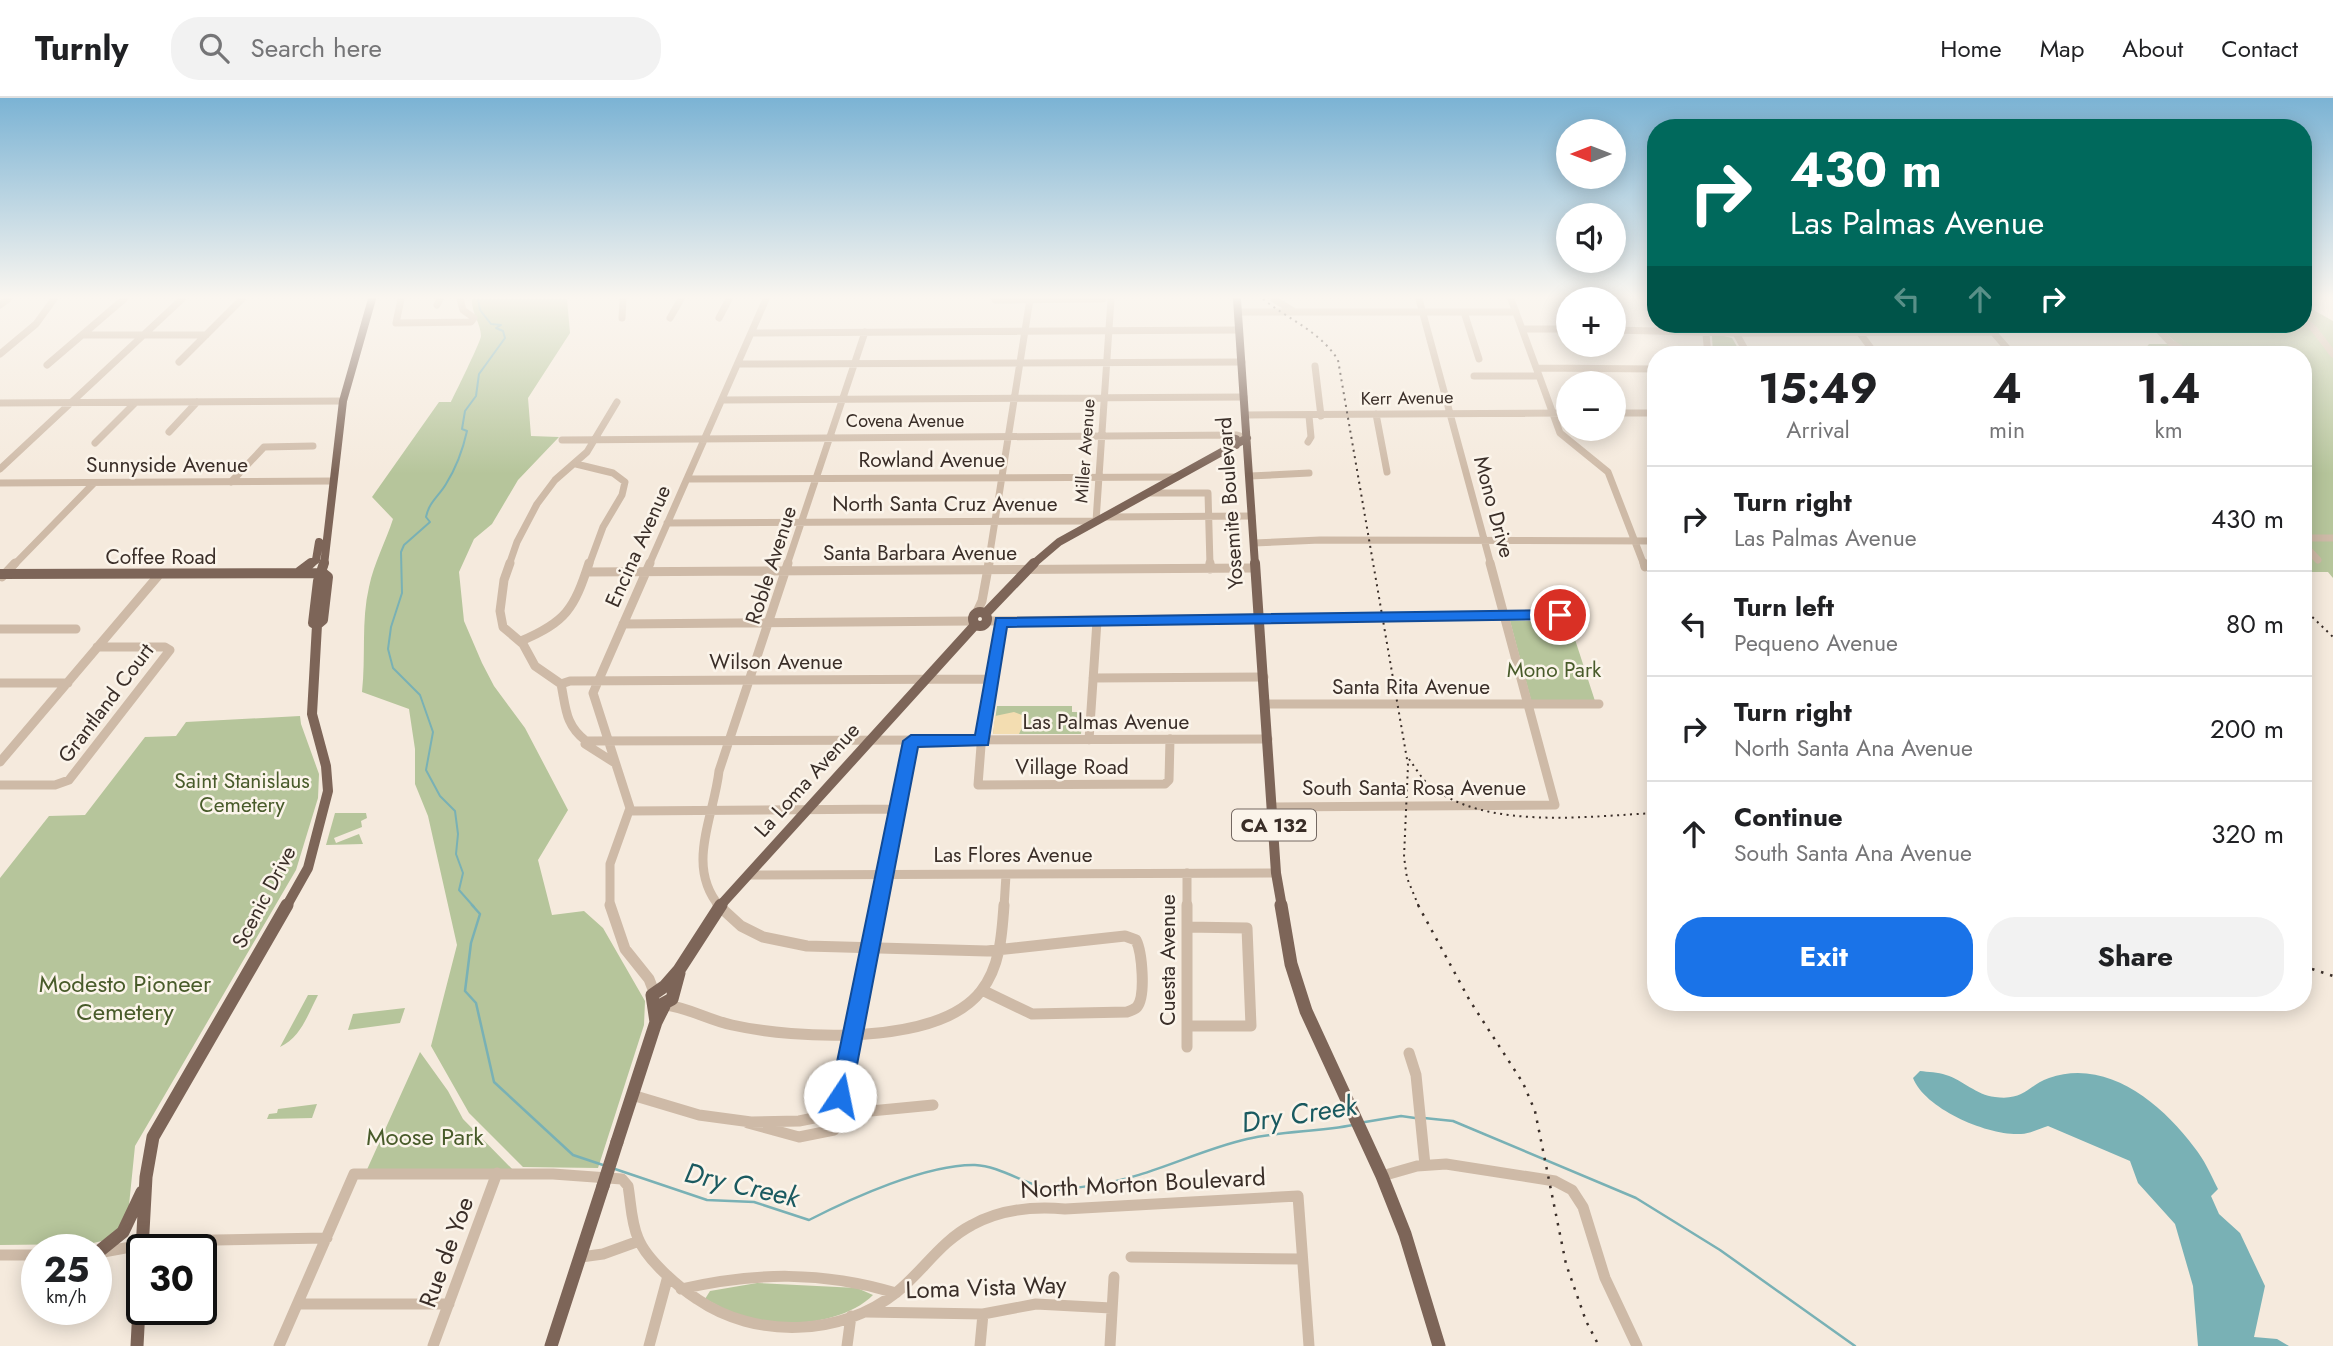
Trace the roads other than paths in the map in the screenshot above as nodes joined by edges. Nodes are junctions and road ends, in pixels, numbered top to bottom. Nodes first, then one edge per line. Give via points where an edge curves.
1 (56, 357) edge
2 (120, 357) edge
3 (183, 357) edge
4 (355, 357) edge
5 (741, 357) edge
6 (857, 357) edge
7 (1021, 357) edge
8 (1107, 357) edge
9 (1241, 357) edge
10 (1434, 357) edge
11 (1533, 357) edge
12 (178, 362) dead end
13 (1242, 362) junction
14 (1020, 363) junction
15 (1107, 363) junction
16 (738, 364) junction
17 (855, 364) junction
18 (47, 365) dead end
19 (1315, 366) dead end
20 (1647, 369) edge
21 (1538, 372) junction
22 (1474, 376) dead end
23 (1244, 397) junction
24 (1014, 398) junction
25 (1105, 398) junction
26 (844, 399) junction
27 (722, 400) junction
28 (343, 401) junction
29 (197, 402) junction
30 (617, 402) dead end
31 (0, 403) edge
32 (71, 403) junction
33 (135, 403) junction
34 (1552, 413) junction
35 (1556, 413) edge
36 (1626, 413) edge
37 (1376, 414) junction
38 (1450, 414) junction
39 (1647, 414) edge
40 (1245, 415) junction
41 (1321, 415) junction
42 (1309, 416) junction
43 (169, 432) dead end
44 (1009, 436) junction
45 (1102, 436) junction
46 (1225, 436) junction
47 (831, 437) junction
48 (1247, 438) junction
49 (705, 439) junction
50 (562, 440) dead end
51 (596, 440) junction
52 (1308, 442) dead end
53 (94, 443) dead end
54 (1236, 445) junction
55 (313, 446) dead end
56 (1226, 451) junction
57 (1249, 454) junction
58 (576, 464) junction
59 (0, 469) edge
60 (1387, 472) dead end
61 (1309, 473) dead end
62 (1250, 476) junction
63 (1002, 477) junction
64 (1099, 477) junction
65 (1177, 477) junction
66 (818, 478) junction
67 (687, 479) junction
68 (333, 481) junction
69 (230, 482) junction
70 (0, 483) edge
71 (94, 483) junction
72 (1149, 493) junction
73 (1252, 516) junction
74 (1209, 517) junction
75 (1100, 519) junction
76 (995, 521) junction
77 (329, 522) junction
78 (804, 522) junction
79 (667, 523) junction
80 (2312, 538) edge
81 (2333, 538) edge
82 (1636, 541) junction
83 (1647, 541) edge
84 (1485, 542) junction
85 (1254, 543) junction
86 (2312, 554) edge
87 (2318, 561) dead end
88 (1646, 567) dead end
89 (1255, 568) junction
90 (1210, 569) junction
91 (788, 571) junction
92 (987, 571) junction
93 (1026, 571) junction
94 (586, 572) junction
95 (646, 572) junction
96 (323, 573) junction
97 (294, 574) junction
98 (1, 576) edge
99 (158, 576) junction
100 (1560, 615) dead end
101 (1505, 616) junction
102 (979, 619) junction
103 (1260, 620) junction
104 (1097, 621) junction
105 (1001, 622) junction
106 (770, 623) junction
107 (622, 624) junction
108 (0, 629) edge
109 (76, 629) dead end
110 (521, 641) junction
111 (97, 647) junction
112 (1264, 677) junction
113 (1093, 678) junction
114 (928, 679) junction
115 (992, 679) junction
116 (751, 680) junction
117 (597, 681) junction
118 (68, 682) junction
119 (0, 683) edge
120 (561, 684) junction
121 (1266, 704) junction
122 (1599, 704) dead end
123 (1528, 705) junction
124 (1170, 739) junction
125 (1268, 739) junction
126 (1089, 740) junction
127 (586, 741) junction
128 (871, 741) junction
129 (911, 741) junction
130 (982, 741) junction
131 (729, 742) junction
132 (608, 743) junction
133 (0, 762) edge
134 (615, 763) junction
135 (0, 785) edge
136 (1555, 805) joint
137 (1273, 807) junction
138 (713, 809) junction
139 (897, 809) junction
140 (809, 810) junction
141 (630, 811) junction
142 (1187, 873) junction
143 (1276, 873) junction
144 (1006, 874) junction
145 (750, 875) junction
146 (885, 875) junction
147 (719, 906) junction
148 (1187, 928) junction
149 (869, 949) junction
150 (998, 950) junction
151 (982, 990) junction
152 (667, 997) junction
153 (1187, 1026) junction
154 (853, 1032) junction
155 (1187, 1047) dead end
156 (1409, 1053) dead end
157 (632, 1095) junction
158 (933, 1105) dead end
159 (836, 1115) junction
160 (1425, 1165) junction
161 (497, 1173) junction
162 (1382, 1177) junction
163 (146, 1183) junction
164 (143, 1234) edge
165 (327, 1238) junction
166 (112, 1240) edge
167 (217, 1240) edge
168 (639, 1241) junction
169 (0, 1255) edge
170 (21, 1255) edge
171 (581, 1257) junction
172 (1131, 1257) dead end
173 (1302, 1259) junction
174 (668, 1276) junction
175 (1114, 1277) dead end
176 (681, 1289) junction
177 (896, 1293) junction
178 (298, 1304) junction
179 (449, 1304) junction
180 (1111, 1308) junction
181 (857, 1314) junction
182 (983, 1314) junction
183 (138, 1325) edge
184 (137, 1346) edge
185 (279, 1346) edge
186 (433, 1346) edge
187 (551, 1346) edge
188 (649, 1346) edge
189 (847, 1346) edge
190 (980, 1346) edge
191 (1110, 1346) edge
192 (1309, 1346) edge
193 (1439, 1346) edge
194 (1637, 1346) edge

1 - 18 street
2 - 32 street
3 - 12 street
4 - 28 main road, Scenic Drive
5 - 16 street, Encina Avenue
6 - 17 street, Roble Avenue
7 - 14 street
8 - 15 street, Miller Avenue
9 - 13 main road, Yosemite Boulevard / CA 132
10 - 38 street, Mono Drive
11 - 21 street
13 - 15 street
13 - 23 main road, Yosemite Boulevard / CA 132
14 - 15 street
14 - 17 street
14 - 24 street
15 - 25 street, Miller Avenue
16 - 17 street
16 - 27 street, Encina Avenue
17 - 26 street, Roble Avenue
19 - 41 street
20 - 21 street
21 - 22 street
21 - 34 street
23 - 25 street
23 - 40 main road, Yosemite Boulevard / CA 132
24 - 25 street
24 - 26 street
24 - 44 street
25 - 45 street, Miller Avenue
26 - 27 street
26 - 47 street, Roble Avenue
27 - 49 street, Encina Avenue
28 - 29 street
28 - 68 main road, Scenic Drive
29 - 33 street
29 - 43 street
30 - 51 street
31 - 32 street
32 - 33 street
32 - 59 street
33 - 53 street
34 - 35 street, Kerr Avenue
34 - 38 street, Kerr Avenue
34 - 82 street via 1564,439 1608,472
36 - 39 street
37 - 38 street, Kerr Avenue
37 - 41 street, Kerr Avenue
37 - 60 street
38 - 84 street, Mono Drive
40 - 42 street, Kerr Avenue
40 - 48 main road, Yosemite Boulevard / CA 132
41 - 42 street, Kerr Avenue
42 - 52 street
44 - 45 street, Covena Avenue
44 - 47 street, Covena Avenue
44 - 63 street
45 - 46 street, Covena Avenue
45 - 64 street, Miller Avenue
46 - 48 street, Covena Avenue
46 - 54 main road via 1237,439
47 - 49 street, Covena Avenue
47 - 66 street, Roble Avenue
48 - 54 main road, La Loma Avenue
48 - 57 main road, Yosemite Boulevard / CA 132
49 - 51 street, Covena Avenue
49 - 67 street, Encina Avenue
50 - 51 street, Covena Avenue
51 - 58 street
54 - 56 main road, La Loma Avenue
55 - 69 street via 264,447
56 - 57 main road via 1238,449
56 - 65 main road, La Loma Avenue
57 - 62 main road, Yosemite Boulevard / CA 132
58 - 94 street via 613,473 625,485
58 - 110 street via 555,480 537,504 507,569 501,622
61 - 62 street
62 - 73 main road, Yosemite Boulevard / CA 132
63 - 64 street, Rowland Avenue
63 - 66 street, Rowland Avenue
63 - 76 street
64 - 65 street, Rowland Avenue
64 - 75 street, Miller Avenue
65 - 72 main road, La Loma Avenue
66 - 67 street, Rowland Avenue
66 - 78 street, Roble Avenue
67 - 79 street, Encina Avenue
68 - 69 street, Sunnyside Avenue
68 - 77 main road, Scenic Drive
69 - 71 street, Sunnyside Avenue
70 - 71 street, Sunnyside Avenue
71 - 98 street
72 - 74 street via 1208,493
72 - 75 main road, La Loma Avenue
73 - 74 street, North Santa Cruz Avenue
73 - 85 main road, Yosemite Boulevard / CA 132
74 - 75 street, North Santa Cruz Avenue
74 - 90 street
75 - 76 street, North Santa Cruz Avenue
75 - 93 main road, La Loma Avenue via 1054,545
76 - 78 street, North Santa Cruz Avenue
76 - 92 street
77 - 96 main road, Scenic Drive
77 - 97 main road via 321,527 316,560
78 - 79 street, North Santa Cruz Avenue
78 - 91 street, Roble Avenue
79 - 95 street, Encina Avenue
80 - 81 street
82 - 83 street
82 - 84 street
82 - 88 street
84 - 85 street
84 - 101 street, Mono Drive
85 - 89 main road, Yosemite Boulevard / CA 132
86 - 87 street
89 - 90 street, Santa Barbara Avenue
89 - 103 main road, Yosemite Boulevard / CA 132
90 - 93 street, Santa Barbara Avenue
91 - 92 street, Santa Barbara Avenue
91 - 95 street, Santa Barbara Avenue
91 - 106 street, Roble Avenue
92 - 93 street, Santa Barbara Avenue
92 - 102 street
93 - 102 main road, La Loma Avenue
94 - 95 street, Santa Barbara Avenue
94 - 110 street via 560,620
95 - 107 street, Encina Avenue
96 - 97 main road, Coffee Road
96 - 163 main road, Scenic Drive via 328,577 323,620 317,625 312,712 328,791 308,867 156,1131
97 - 99 main road, Coffee Road
98 - 99 main road, Coffee Road
99 - 111 street
100 - 101 street
101 - 103 street
101 - 123 street, Mono Drive
102 - 105 street
102 - 106 street
102 - 114 main road, La Loma Avenue
103 - 104 street
103 - 112 main road, Yosemite Boulevard / CA 132
104 - 105 street
104 - 113 street
105 - 115 street
106 - 107 street
106 - 116 street, Roble Avenue
107 - 117 street, Encina Avenue
108 - 109 street
110 - 120 street via 533,665
111 - 118 street
111 - 135 street, Grantland Court via 170,650 69,780 55,785
112 - 113 street
112 - 121 main road, Yosemite Boulevard / CA 132
113 - 126 street
114 - 115 street, Wilson Avenue
114 - 116 street, Wilson Avenue
114 - 128 main road, La Loma Avenue
115 - 130 street
116 - 117 street, Wilson Avenue
116 - 131 street, Roble Avenue
117 - 120 street, Wilson Avenue
117 - 132 street, Encina Avenue via 593,696
118 - 119 street
118 - 133 street
120 - 127 street via 565,718
121 - 123 street, Santa Rita Avenue
121 - 125 main road, Yosemite Boulevard / CA 132
122 - 123 street, Santa Rita Avenue
123 - 136 street, Mono Drive
124 - 125 street, Las Palmas Avenue
124 - 126 street, Las Palmas Avenue
124 - 130 street, Village Road via 1169,780 1164,784 979,785
125 - 137 main road, Yosemite Boulevard / CA 132
126 - 130 street, Las Palmas Avenue
127 - 132 street, Las Palmas Avenue
127 - 134 street
128 - 129 street, Las Palmas Avenue
128 - 131 street, Las Palmas Avenue
128 - 140 main road, La Loma Avenue
129 - 130 street, Las Palmas Avenue
129 - 139 street
131 - 132 street, Las Palmas Avenue
131 - 138 street, Roble Avenue
132 - 134 street, Encina Avenue
134 - 141 street, Encina Avenue
136 - 137 street, South Santa Rosa Avenue
137 - 143 main road, Yosemite Boulevard / CA 132
138 - 140 street
138 - 141 street
138 - 147 street, Roble Avenue via 702,847 702,867 707,888
139 - 140 street
139 - 146 street
140 - 145 main road, La Loma Avenue
141 - 152 street via 614,847 609,898 622,941
142 - 143 street, Las Flores Avenue
142 - 144 street, Las Flores Avenue
142 - 148 street, Cuesta Avenue
143 - 162 main road, Yosemite Boulevard / CA 132 via 1297,985
144 - 146 street, Las Flores Avenue
144 - 150 street
145 - 146 street, Las Flores Avenue
145 - 147 main road, La Loma Avenue
146 - 149 street
147 - 149 street via 741,926 775,941
147 - 152 main road, La Loma Avenue
148 - 153 street, Cuesta Avenue
148 - 153 street via 1247,928 1251,1026
149 - 150 street
149 - 154 street
150 - 151 street
150 - 151 street via 1131,937 1142,947 1139,1004 1127,1012 1040,1015 1024,1012
151 - 154 street via 936,1021 911,1028
152 - 154 street via 745,1027
152 - 157 main road, La Loma Avenue
153 - 155 street, Cuesta Avenue
154 - 159 street
156 - 160 street via 1416,1075
157 - 159 street via 680,1112 748,1123 800,1138 834,1130
157 - 171 main road, La Loma Avenue, bridge
158 - 159 street
160 - 162 street
160 - 194 street via 1446,1164 1555,1181 1572,1190 1583,1207 1605,1278
161 - 165 street, North Morton Boulevard via 354,1174
161 - 168 street, North Morton Boulevard via 622,1180 628,1186
161 - 179 street, Rue de Yoe
162 - 193 main road, Yosemite Boulevard / CA 132 via 1414,1260
163 - 164 main road, Scenic Drive
163 - 166 main road via 127,1227
165 - 167 street
165 - 178 street
168 - 171 street
168 - 174 street, North Morton Boulevard
169 - 170 street
171 - 187 main road, La Loma Avenue
172 - 173 street
173 - 177 street, North Morton Boulevard via 1298,1196 1032,1207 1002,1212 959,1233
173 - 192 street
174 - 176 street, North Morton Boulevard
174 - 188 street
175 - 180 street
176 - 177 street via 754,1275 801,1273 847,1279
176 - 181 street, North Morton Boulevard via 720,1315 754,1325 814,1326
177 - 181 street, North Morton Boulevard
178 - 179 street
178 - 185 street
179 - 186 street, Rue de Yoe
180 - 182 street, Loma Vista Way via 1036,1304
180 - 191 street
181 - 182 street, Loma Vista Way
181 - 189 street
182 - 190 street
183 - 184 main road, Scenic Drive

